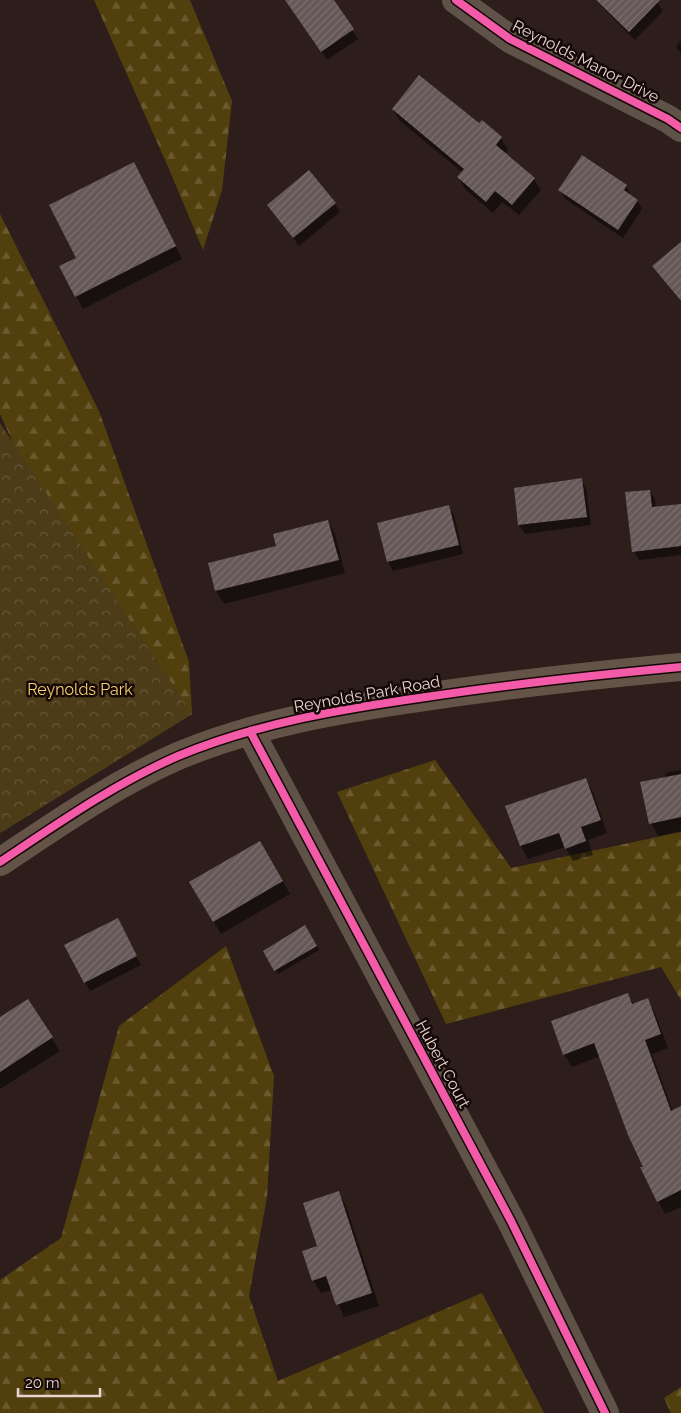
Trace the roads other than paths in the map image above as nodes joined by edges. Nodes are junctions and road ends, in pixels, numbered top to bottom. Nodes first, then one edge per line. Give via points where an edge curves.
1 (456, 0) edge
2 (681, 128) edge
3 (681, 666) edge
4 (250, 731) junction
5 (0, 862) edge
6 (606, 1413) edge

1 - 2 street, Reynolds Manor Drive via 510,39
3 - 4 main road, Reynolds Park Road via 535,681 342,709
4 - 5 main road, Reynolds Park Road via 178,757 137,777 80,808
4 - 6 street, Hubert Court via 511,1221

